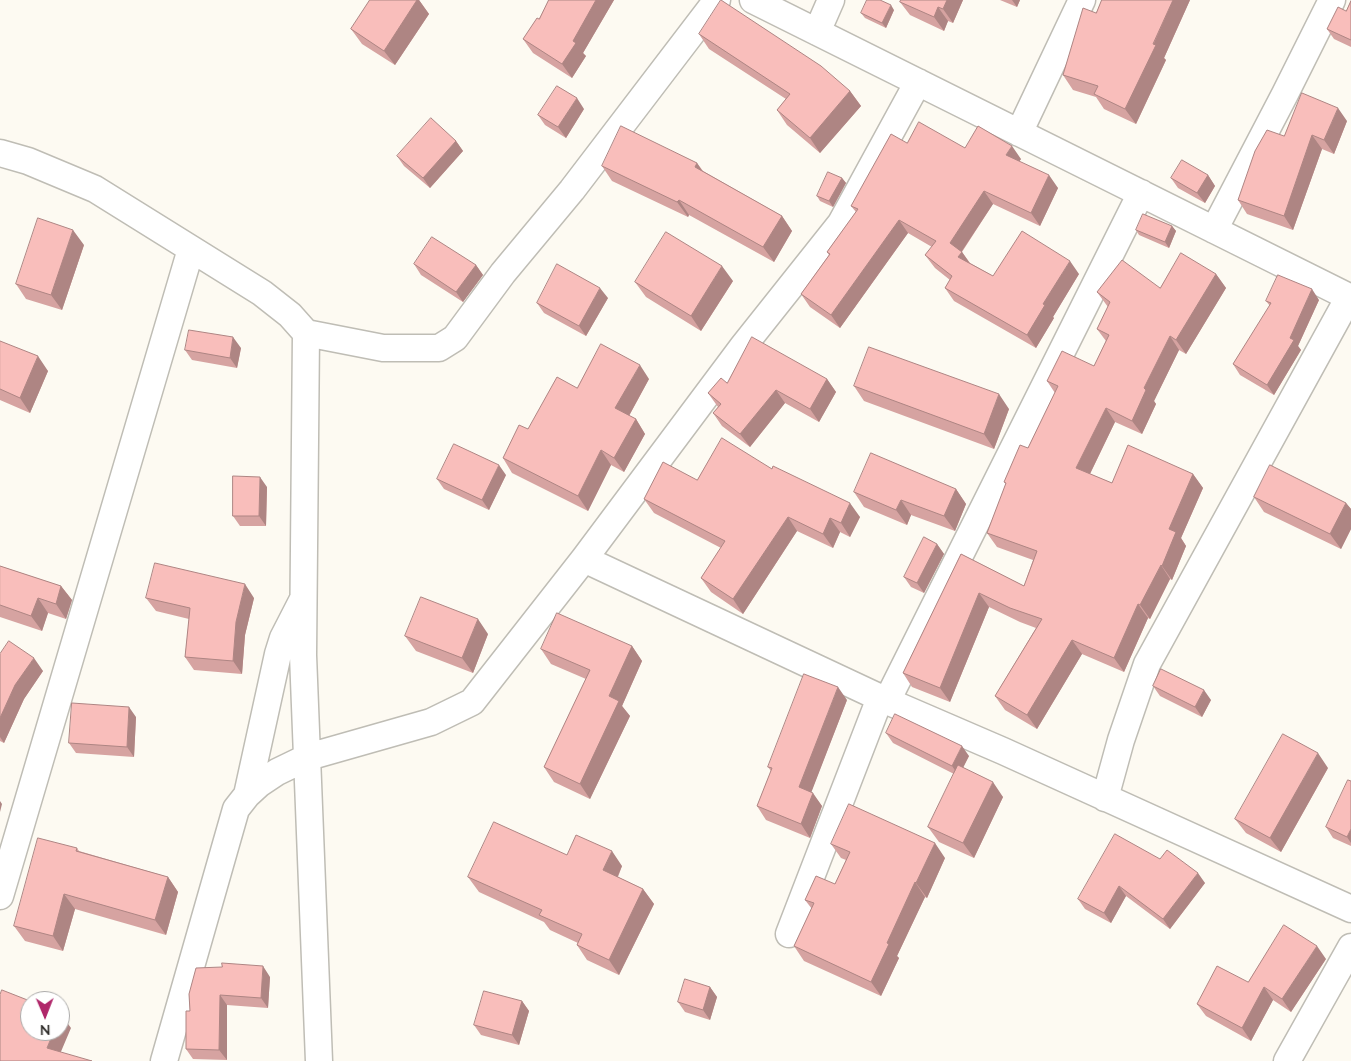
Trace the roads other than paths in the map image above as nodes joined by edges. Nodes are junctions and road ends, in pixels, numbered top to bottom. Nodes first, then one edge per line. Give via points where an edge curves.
1 (717, 0) edge
2 (753, 0) edge
3 (831, 0) edge
4 (1082, 0) edge
5 (1332, 0) edge
6 (817, 32) junction
7 (918, 82) junction
8 (1019, 133) junction
9 (0, 153) edge
10 (1141, 193) junction
11 (1214, 230) junction
12 (191, 249) junction
13 (1350, 297) edge
14 (306, 333) junction
15 (584, 559) junction
16 (304, 598) junction
17 (883, 699) junction
18 (308, 757) junction
19 (247, 795) junction
20 (1105, 798) junction
21 (0, 896) edge
22 (1351, 909) edge
23 (789, 934) dead end
24 (1351, 947) edge
25 (164, 1061) edge
26 (319, 1061) edge
27 (1288, 1061) edge

1 - 14 street via 455,338 438,348 383,348
2 - 6 street
3 - 6 street
4 - 8 street
5 - 11 street
6 - 7 street
7 - 8 street
7 - 15 street via 841,223 744,345
8 - 10 street
9 - 12 street via 95,189
10 - 11 street
10 - 17 street
11 - 13 street
12 - 14 street via 262,293 290,315
12 - 21 street
13 - 20 street via 1147,664
14 - 16 street
15 - 17 street
15 - 18 street via 472,702 431,722
16 - 18 street
16 - 19 street via 283,638
17 - 20 street
17 - 23 street
18 - 19 street via 277,772
18 - 26 street
19 - 25 street via 236,809
20 - 22 street
24 - 27 street

